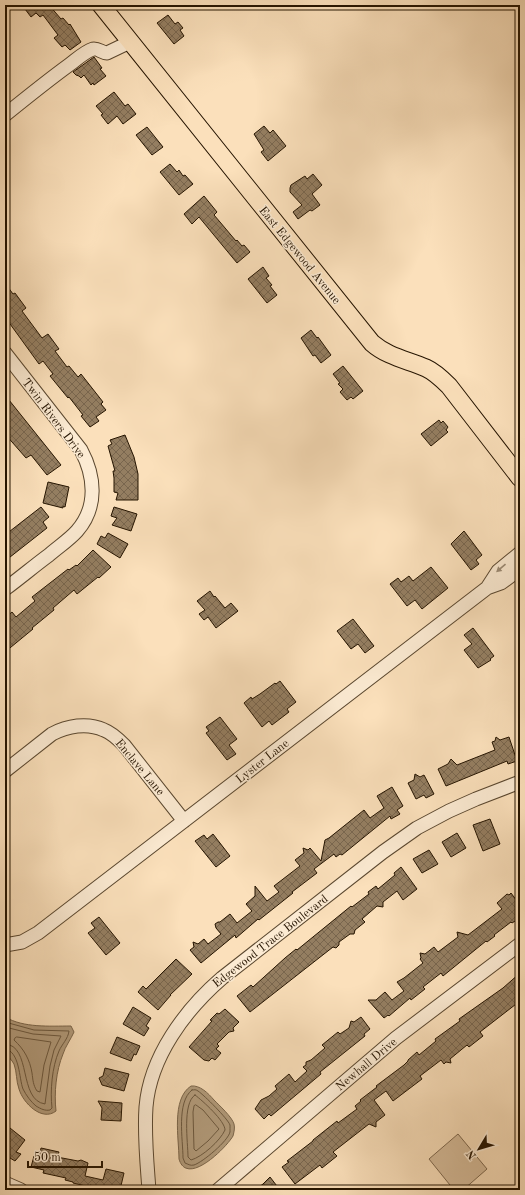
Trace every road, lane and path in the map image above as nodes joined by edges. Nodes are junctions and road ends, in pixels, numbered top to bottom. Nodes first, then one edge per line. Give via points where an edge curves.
1 (100, 5) edge
2 (130, 42) junction
3 (5, 115) edge
4 (5, 353) edge
5 (520, 478) edge
6 (520, 553) edge
7 (520, 569) edge
8 (487, 588) junction
9 (5, 589) edge
10 (5, 771) edge
11 (520, 782) edge
12 (184, 821) junction
13 (520, 944) edge
14 (5, 945) edge
15 (5, 1182) edge
16 (21, 1190) edge
17 (149, 1190) edge
18 (218, 1190) edge

1 - 2 main road, East Edgewood Avenue
2 - 3 street via 107,53 93,49
2 - 5 main road, East Edgewood Avenue via 372,343 391,356 427,369 442,379
4 - 9 street, Twin Rivers Drive via 81,450 87,461 92,487 89,511 78,531
6 -> 8 street, Lyster Lane via 498,571
7 - 8 street, Lyster Lane via 500,583
8 - 12 street, Lyster Lane
10 - 12 street, Enclave Lane via 60,730 82,726 104,729 124,745
11 - 17 street, Edgewood Trace Boulevard via 449,811 417,828 222,978 195,1004 168,1041 150,1084 145,1134
12 - 14 street, Lyster Lane via 38,933 22,942
13 - 18 street, Newhall Drive via 396,1038
15 - 16 street

